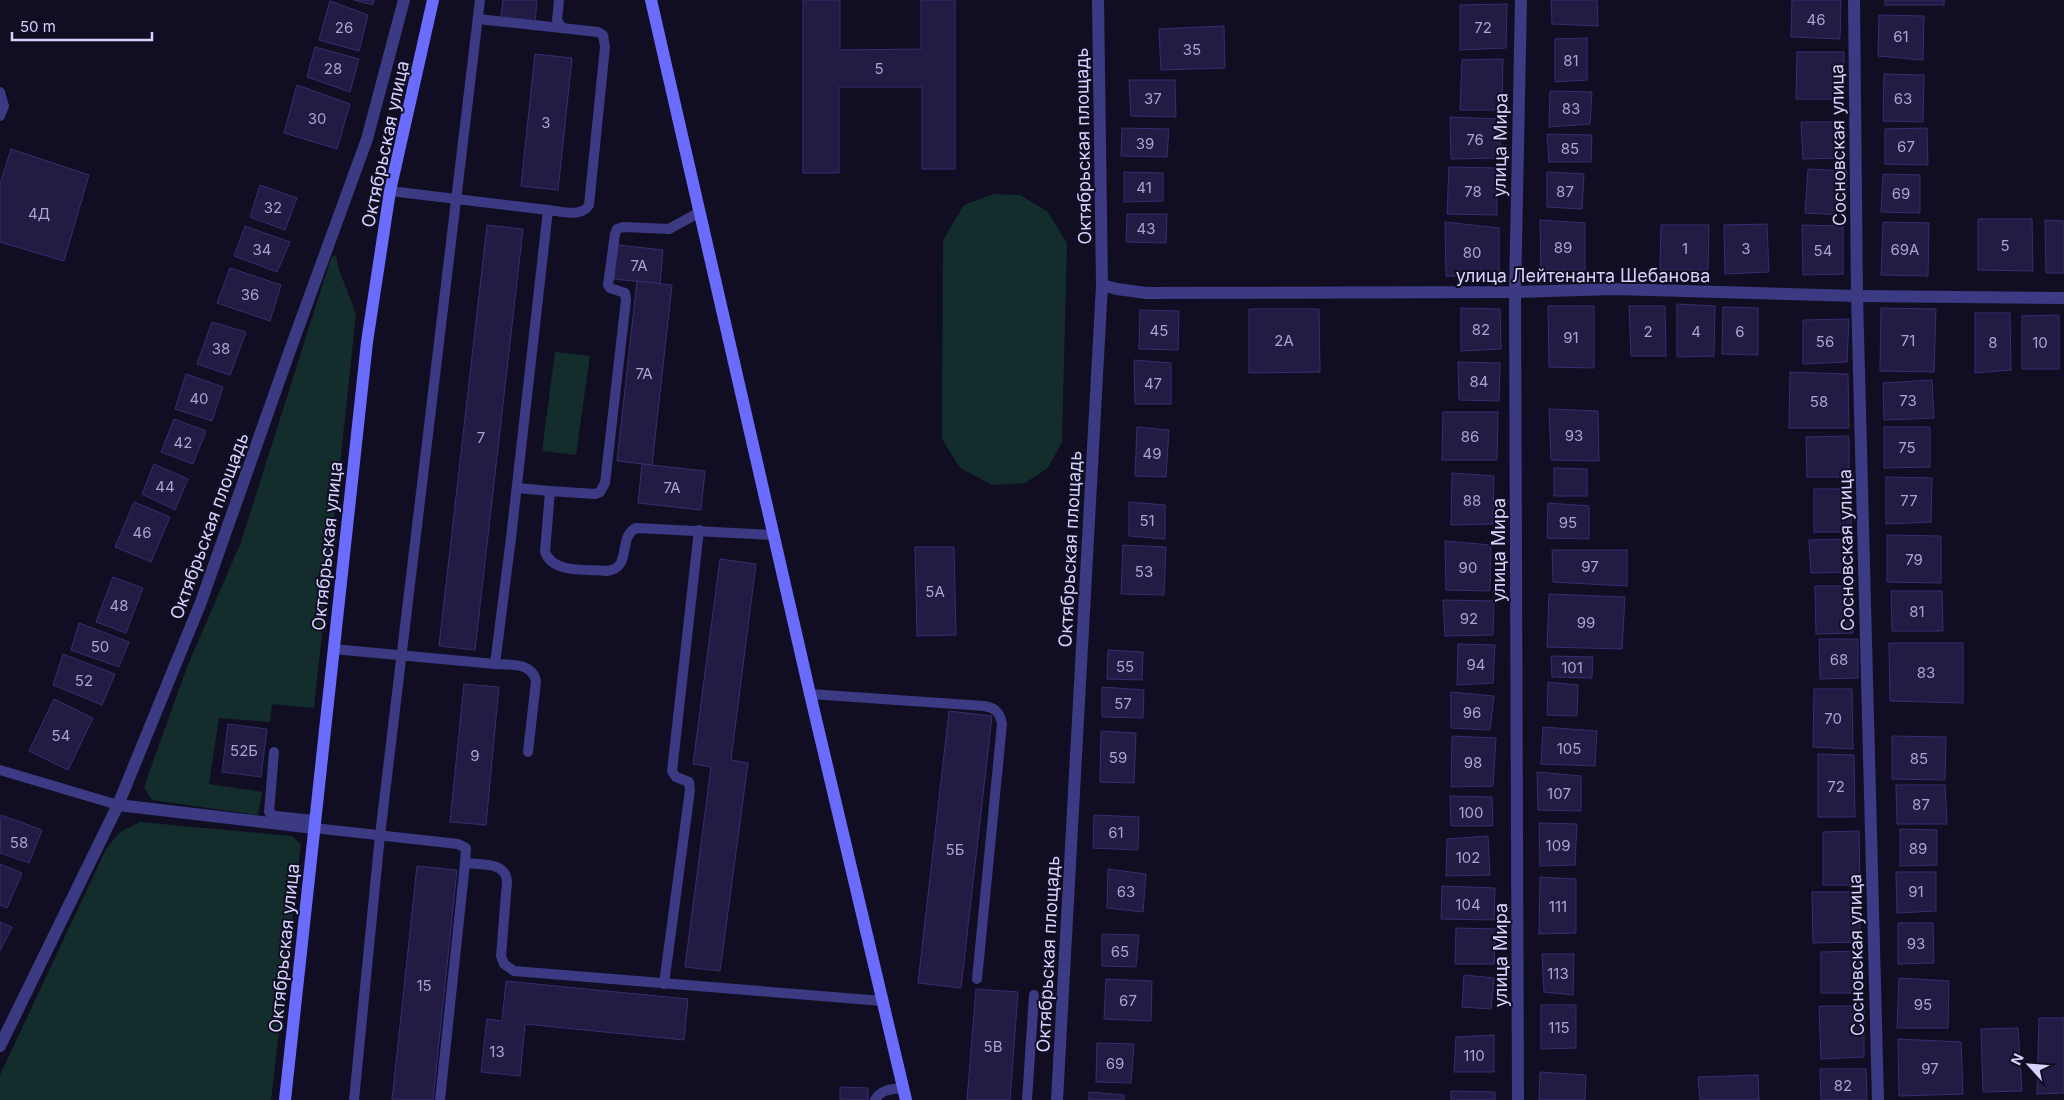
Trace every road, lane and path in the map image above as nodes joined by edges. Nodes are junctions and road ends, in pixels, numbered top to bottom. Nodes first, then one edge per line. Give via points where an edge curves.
1 (404, 0) edge
2 (433, 0) edge
3 (480, 0) edge
4 (559, 0) edge
5 (652, 0) edge
6 (1098, 0) edge
7 (1521, 0) edge
8 (1854, 0) edge
9 (478, 19) junction
10 (562, 28) junction
11 (0, 92) edge
12 (0, 116) edge
13 (390, 191) junction
14 (456, 199) junction
15 (548, 210) junction
16 (700, 212) junction
17 (1102, 285) junction
18 (1515, 292) junction
19 (1857, 296) junction
20 (2064, 298) edge
21 (517, 488) junction
22 (550, 491) junction
23 (699, 530) junction
24 (774, 535) junction
25 (333, 649) junction
26 (401, 655) junction
27 (495, 664) junction
28 (810, 694) junction
29 (274, 752) dead end
30 (528, 752) dead end
31 (0, 770) edge
32 (118, 805) junction
33 (315, 824) junction
34 (380, 835) junction
35 (465, 863) junction
36 (977, 980) dead end
37 (664, 984) junction
38 (1034, 995) dead end
39 (882, 1001) junction
40 (0, 1046) edge
41 (905, 1094) edge
42 (285, 1100) edge
43 (354, 1100) edge
44 (440, 1100) edge
45 (875, 1100) edge
46 (1027, 1100) edge
47 (1057, 1100) edge
48 (1518, 1100) edge
49 (1878, 1100) edge

1 - 32 street, Октябрьская площадь via 367,139 201,602
2 - 13 street, Октябрьская улица
3 - 9 lane
4 - 10 lane via 557,20
5 - 16 street
6 - 17 street, Октябрьская площадь
7 - 18 street, улица Мира
8 - 19 street, Сосновская улица
9 - 10 lane
9 - 14 lane
10 - 15 lane via 598,32 603,35 605,47 589,205 578,213
11 - 12 lane via 4,106
13 - 14 lane
13 - 25 street, Октябрьская улица via 367,342
14 - 15 lane
14 - 26 lane
15 - 21 lane
16 - 22 lane via 669,229 623,226 616,230 608,285 625,293 626,300 605,483 595,494
16 - 24 street
17 - 18 street, улица Лейтенанта Шебанова via 1146,293
17 - 47 street, Октябрьская площадь
18 - 19 street, улица Лейтенанта Шебанова via 1615,289
18 - 48 street, улица Мира
19 - 20 street, улица Лейтенанта Шебанова
19 - 49 street, Сосновская улица
21 - 22 lane
21 - 27 lane
22 - 23 lane via 544,548 549,560 564,568 612,570 622,562 627,537 636,528
23 - 24 lane
23 - 37 lane via 672,771 676,777 689,782 690,790
24 - 28 street
25 - 26 lane
25 - 33 street, Октябрьская улица
26 - 27 lane
26 - 34 lane
27 - 30 lane via 525,667 534,674 536,684
28 - 36 lane via 984,706 1000,715 1002,724
28 - 39 street
29 - 33 lane via 269,812
31 - 32 lane
32 - 33 street
32 - 40 street, Октябрьская площадь
33 - 34 lane
33 - 42 street, Октябрьская улица
34 - 35 lane via 462,844 466,852
34 - 43 lane
35 - 37 lane via 494,866 506,874 500,951 502,960 511,969 525,973
35 - 44 lane
37 - 39 lane
38 - 46 lane
39 - 41 street
41 - 45 lane via 886,1090

